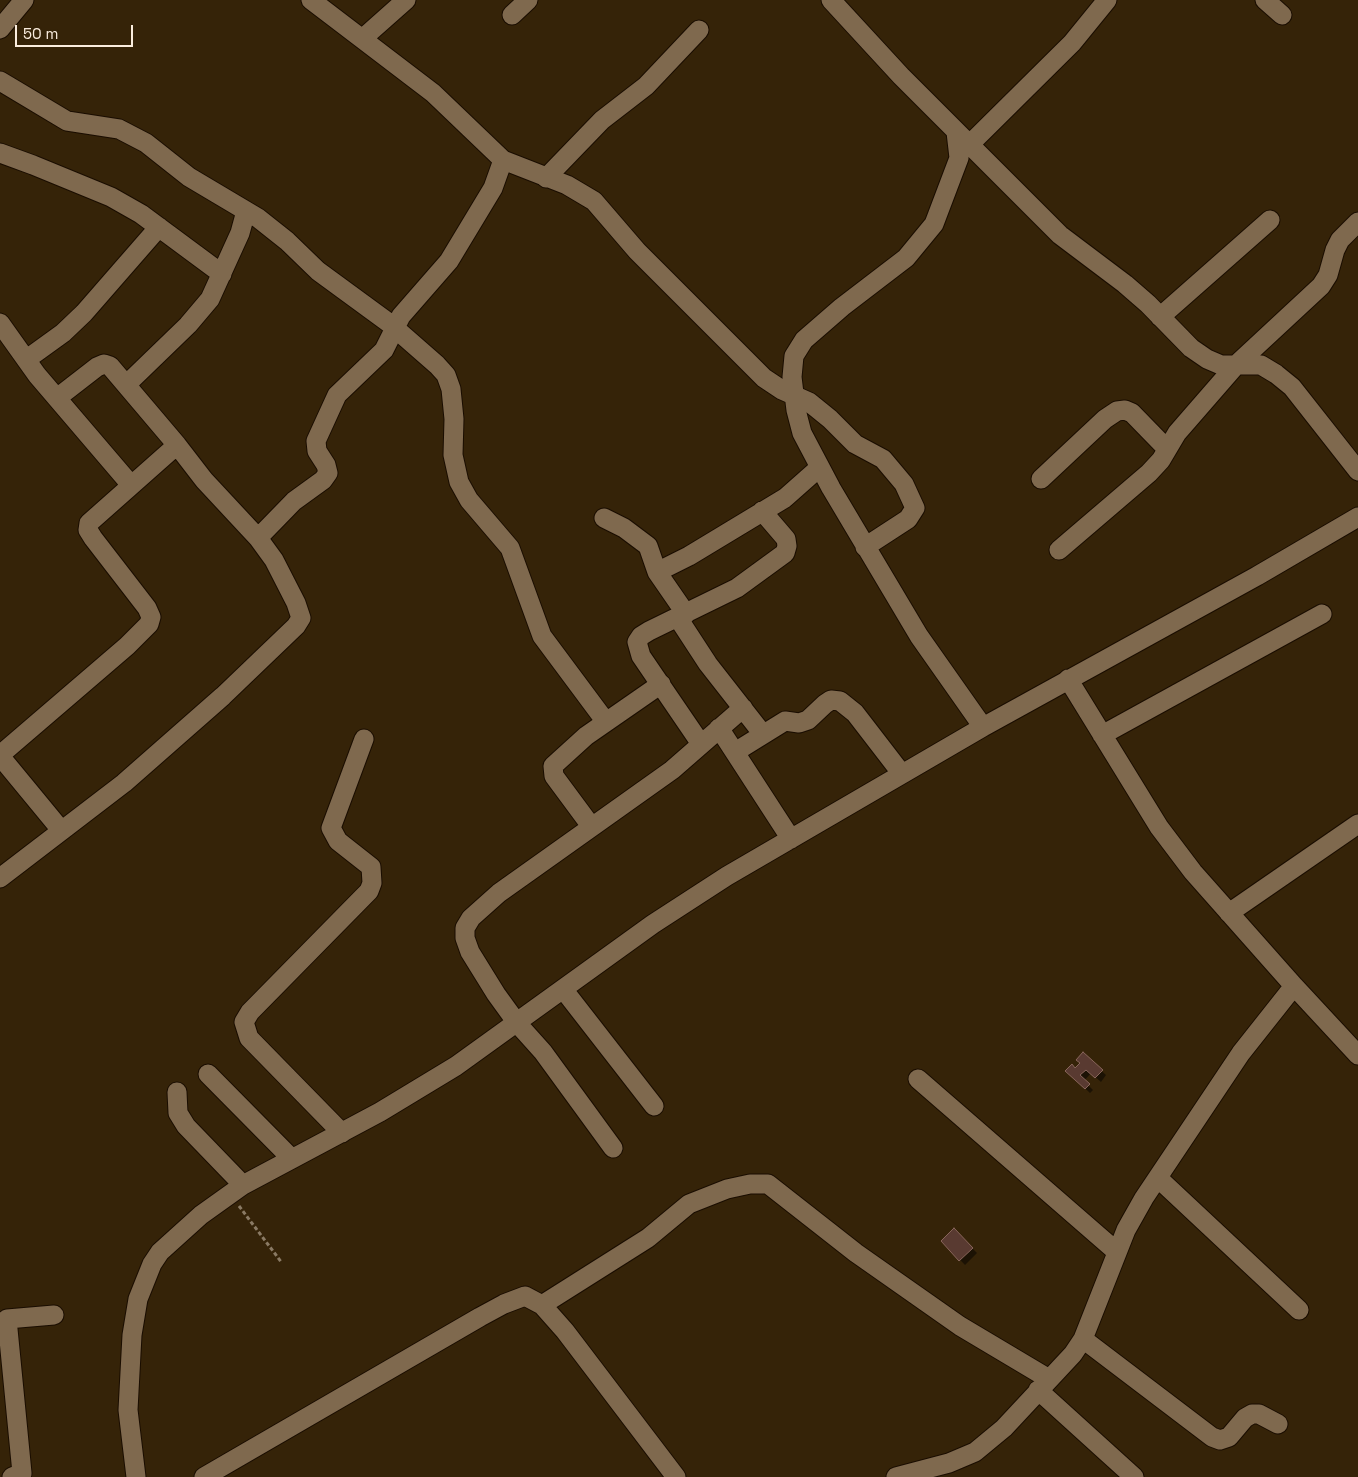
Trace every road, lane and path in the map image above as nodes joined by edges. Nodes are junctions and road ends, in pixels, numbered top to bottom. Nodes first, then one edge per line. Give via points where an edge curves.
1 (24, 0) edge
2 (311, 0) edge
3 (406, 0) edge
4 (528, 0) edge
5 (832, 0) edge
6 (1107, 0) edge
7 (1266, 0) edge
8 (1282, 15) dead end
9 (512, 16) dead end
10 (0, 29) edge
11 (699, 30) dead end
12 (362, 39) junction
13 (0, 81) edge
14 (962, 138) junction
15 (0, 154) edge
16 (504, 160) junction
17 (546, 178) junction
18 (246, 211) junction
19 (1270, 220) dead end
20 (1358, 222) edge
21 (159, 227) junction
22 (222, 274) junction
23 (1160, 317) junction
24 (0, 322) edge
25 (394, 328) junction
26 (27, 360) junction
27 (1236, 364) junction
28 (127, 384) junction
29 (794, 394) junction
30 (57, 398) junction
31 (177, 445) junction
32 (1167, 449) junction
33 (820, 467) junction
34 (1358, 471) edge
35 (1041, 479) dead end
36 (130, 485) junction
37 (762, 511) junction
38 (604, 518) dead end
39 (1355, 524) edge
40 (258, 538) junction
41 (865, 547) junction
42 (1059, 550) dead end
43 (657, 572) junction
44 (1322, 614) dead end
45 (682, 616) junction
46 (1068, 679) junction
47 (661, 684) junction
48 (742, 708) junction
49 (606, 722) junction
50 (983, 727) junction
51 (719, 728) junction
52 (762, 733) junction
53 (1102, 735) junction
54 (364, 739) dead end
55 (701, 744) junction
56 (735, 752) junction
57 (0, 756) edge
58 (902, 774) junction
59 (1358, 824) edge
60 (591, 826) junction
61 (62, 830) junction
62 (791, 839) junction
63 (0, 878) edge
64 (1229, 913) junction
65 (1294, 986) junction
66 (564, 990) junction
67 (516, 1023) junction
68 (1358, 1055) edge
69 (208, 1074) dead end
70 (918, 1079) dead end
71 (177, 1092) dead end
72 (654, 1106) dead end
73 (342, 1133) junction
74 (613, 1148) dead end
75 (292, 1159) junction
76 (1158, 1178) junction
77 (237, 1190) junction
78 (1117, 1252) junction
79 (282, 1263) dead end
80 (542, 1305) junction
81 (1298, 1310) dead end
82 (54, 1315) dead end
83 (1083, 1339) junction
84 (1043, 1385) junction
85 (1278, 1424) dead end
86 (923, 1474) edge
87 (12, 1477) edge
88 (136, 1477) edge
89 (204, 1477) edge
90 (676, 1477) edge
91 (896, 1477) edge
92 (1134, 1477) edge

1 - 10 street
2 - 12 street
3 - 12 street
4 - 9 street
5 - 14 street
6 - 14 street via 1072,43
7 - 8 street
11 - 17 street via 646,86 602,120
12 - 16 street via 433,93
13 - 18 street via 67,121 119,129 136,137 190,177
14 - 23 street via 1060,235 1110,272
14 - 29 street via 959,158 934,224 906,258 804,340 792,364
15 - 21 street via 111,197
16 - 17 street
16 - 25 street via 493,188 448,261
17 - 29 street via 577,190 594,201 637,251 671,282 749,365 772,384
18 - 22 street
18 - 25 street
19 - 23 street
20 - 27 street via 1340,240 1321,286
21 - 22 street
21 - 26 street via 84,313
22 - 28 street via 202,310
23 - 27 street via 1206,359 1221,365
24 - 26 street
25 - 40 street via 384,350 337,395 323,422 316,442 328,473 294,501
25 - 49 street via 446,375 451,389 453,455 459,482 468,500 510,548 542,636
26 - 30 street
27 - 32 street
27 - 34 street via 1261,365 1292,387
28 - 30 street via 104,364 90,371
28 - 31 street
29 - 33 street via 802,433
29 - 41 street via 830,419 855,444 883,459 914,501 915,508 908,519
30 - 36 street
31 - 36 street
31 - 40 street via 204,480
32 - 35 street via 1132,413 1117,411 1104,419
32 - 42 street via 1136,486
33 - 37 street via 792,493
33 - 41 street
36 - 57 street via 89,523 88,530 147,608 149,624
37 - 43 street
37 - 45 street via 786,539 785,553 737,588
38 - 43 street via 648,546
39 - 46 street
40 - 61 street via 274,560 300,610 301,618 296,626 124,783
41 - 50 street via 928,650
43 - 45 street
44 - 53 street
45 - 47 street via 649,631 637,642 641,656
45 - 48 street via 704,658
46 - 50 street
46 - 53 street
47 - 49 street
47 - 55 street
48 - 51 street
48 - 52 street
49 - 60 street via 573,746 553,766 554,776
50 - 58 street
51 - 55 street
51 - 56 street
52 - 56 street
52 - 58 street via 785,721 799,723 808,720 831,700 840,701 855,713
53 - 64 street via 1159,827
54 - 73 street via 331,828 338,841 371,867 369,891 250,1012 244,1022 249,1038
55 - 60 street via 672,770
56 - 62 street
57 - 61 street
58 - 62 street
59 - 64 street
60 - 67 street via 482,907 465,928 470,952
61 - 63 street
62 - 66 street via 653,924
64 - 65 street
65 - 68 street
65 - 76 street via 1241,1053
66 - 67 street
66 - 72 street
67 - 73 street via 456,1066
67 - 74 street via 543,1052
69 - 75 street
70 - 78 street
71 - 77 street via 178,1113
73 - 75 street
75 - 77 street
76 - 78 street via 1126,1230
76 - 81 street
77 - 79 path
77 - 88 street via 188,1225 160,1252 140,1292 132,1335 128,1410
78 - 83 street
80 - 84 street via 648,1238 689,1204 750,1184 768,1184 856,1253
80 - 89 street via 525,1296 504,1304
80 - 90 street
82 - 87 street via 7,1319 22,1472
83 - 84 street
83 - 85 street via 1212,1437 1220,1440 1229,1437 1244,1418 1252,1414 1259,1414
84 - 86 street via 1004,1428 975,1452
84 - 92 street
86 - 91 street

